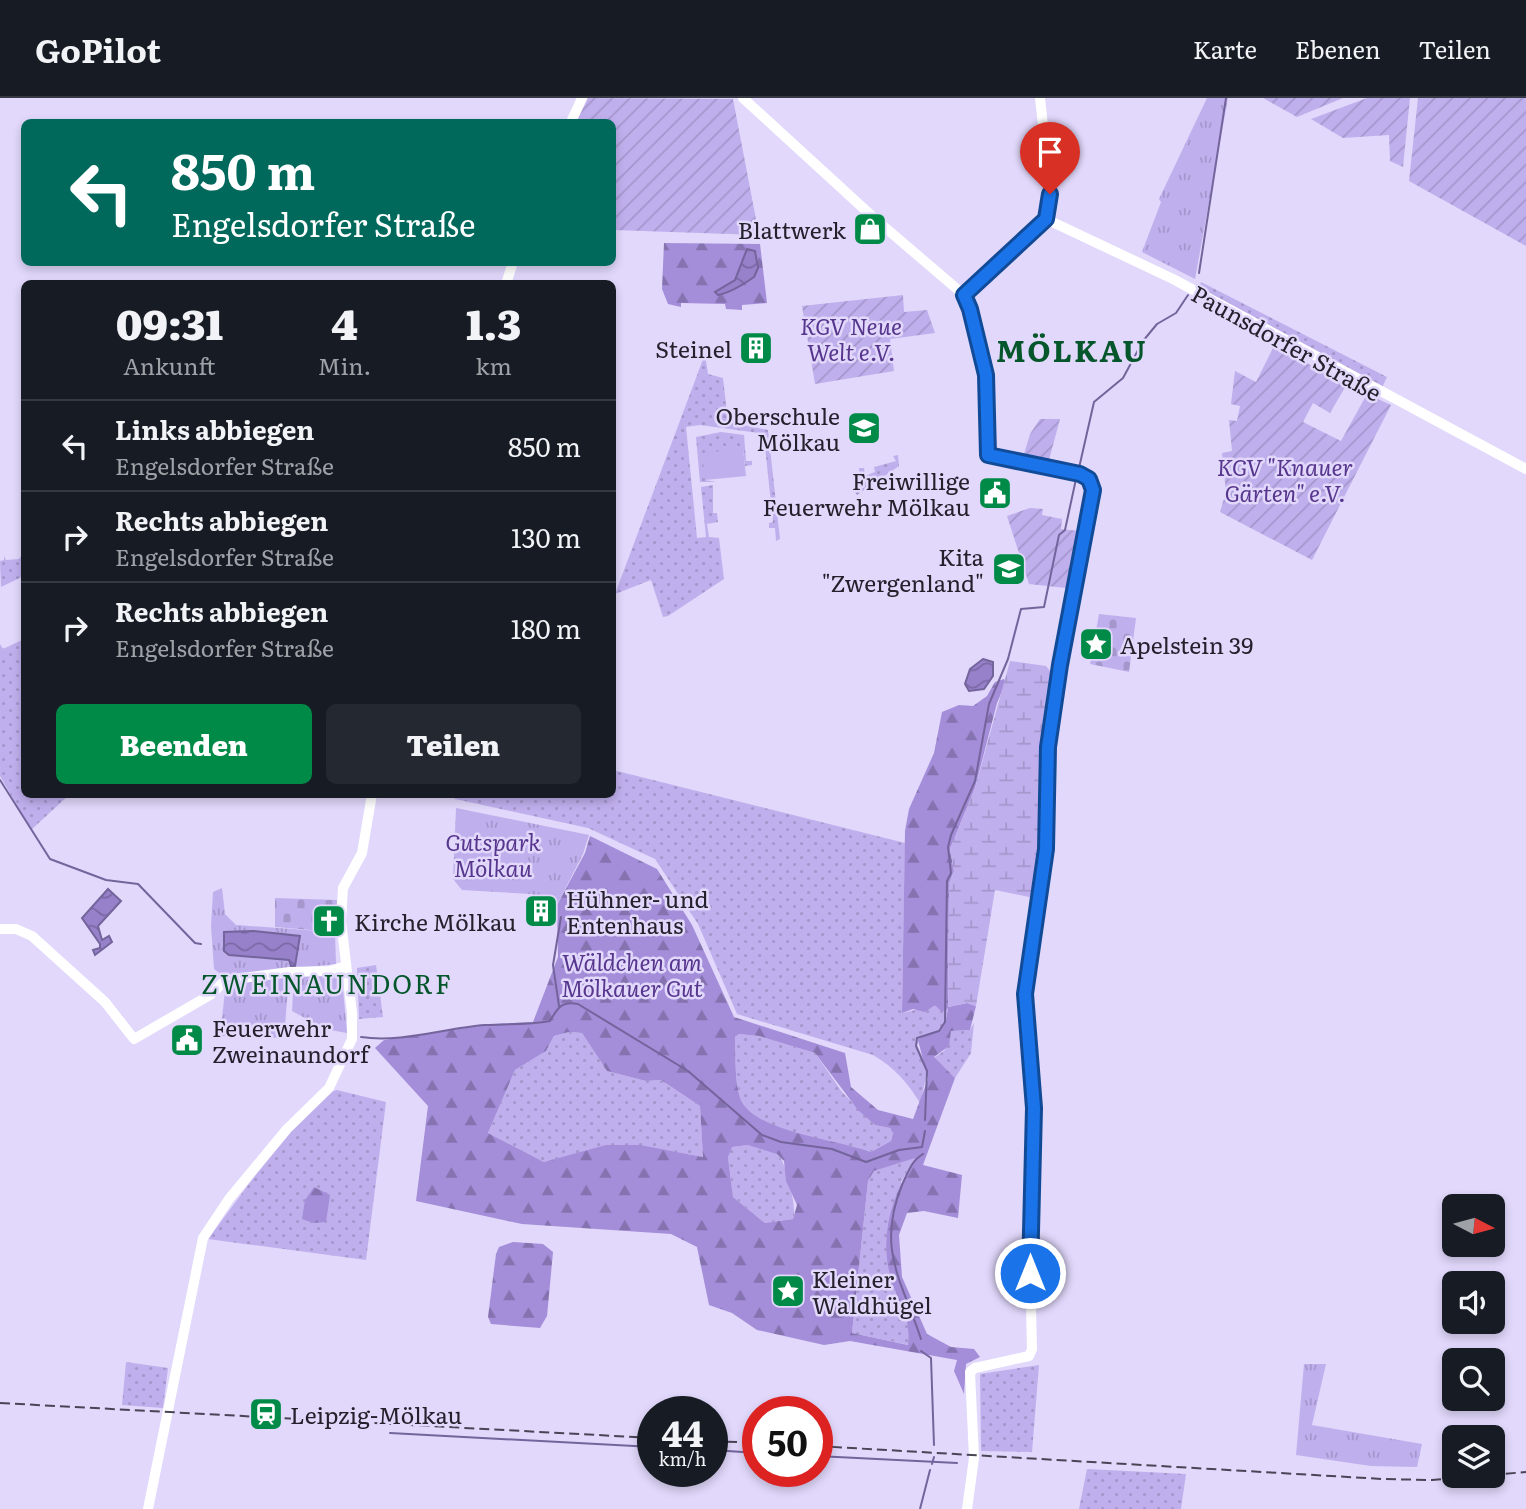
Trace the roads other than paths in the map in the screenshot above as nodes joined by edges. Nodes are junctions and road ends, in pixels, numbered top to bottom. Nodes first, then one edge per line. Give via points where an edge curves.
1 (582, 98) edge
2 (743, 98) edge
3 (1041, 98) edge
4 (572, 119) edge
5 (1046, 219) junction
6 (964, 295) junction
7 (1526, 469) edge
8 (371, 798) edge
9 (0, 929) edge
10 (346, 966) junction
11 (148, 1509) edge
12 (967, 1509) edge

1 - 4 main road
2 - 6 main road
3 - 5 main road via 1050,190
5 - 6 main road
5 - 7 main road, Paunsdorfer Straße via 1173,279
6 - 12 main road via 986,375 988,455 1078,474 1092,483 1048,747 1046,849 1025,994 1034,1108 1032,1349 1029,1356 970,1372 974,1458
8 - 10 main road via 362,853 343,888
9 - 10 main road via 32,936 104,1002 134,1039 210,995 226,980
10 - 11 main road via 352,1039 335,1079 263,1158 203,1238

